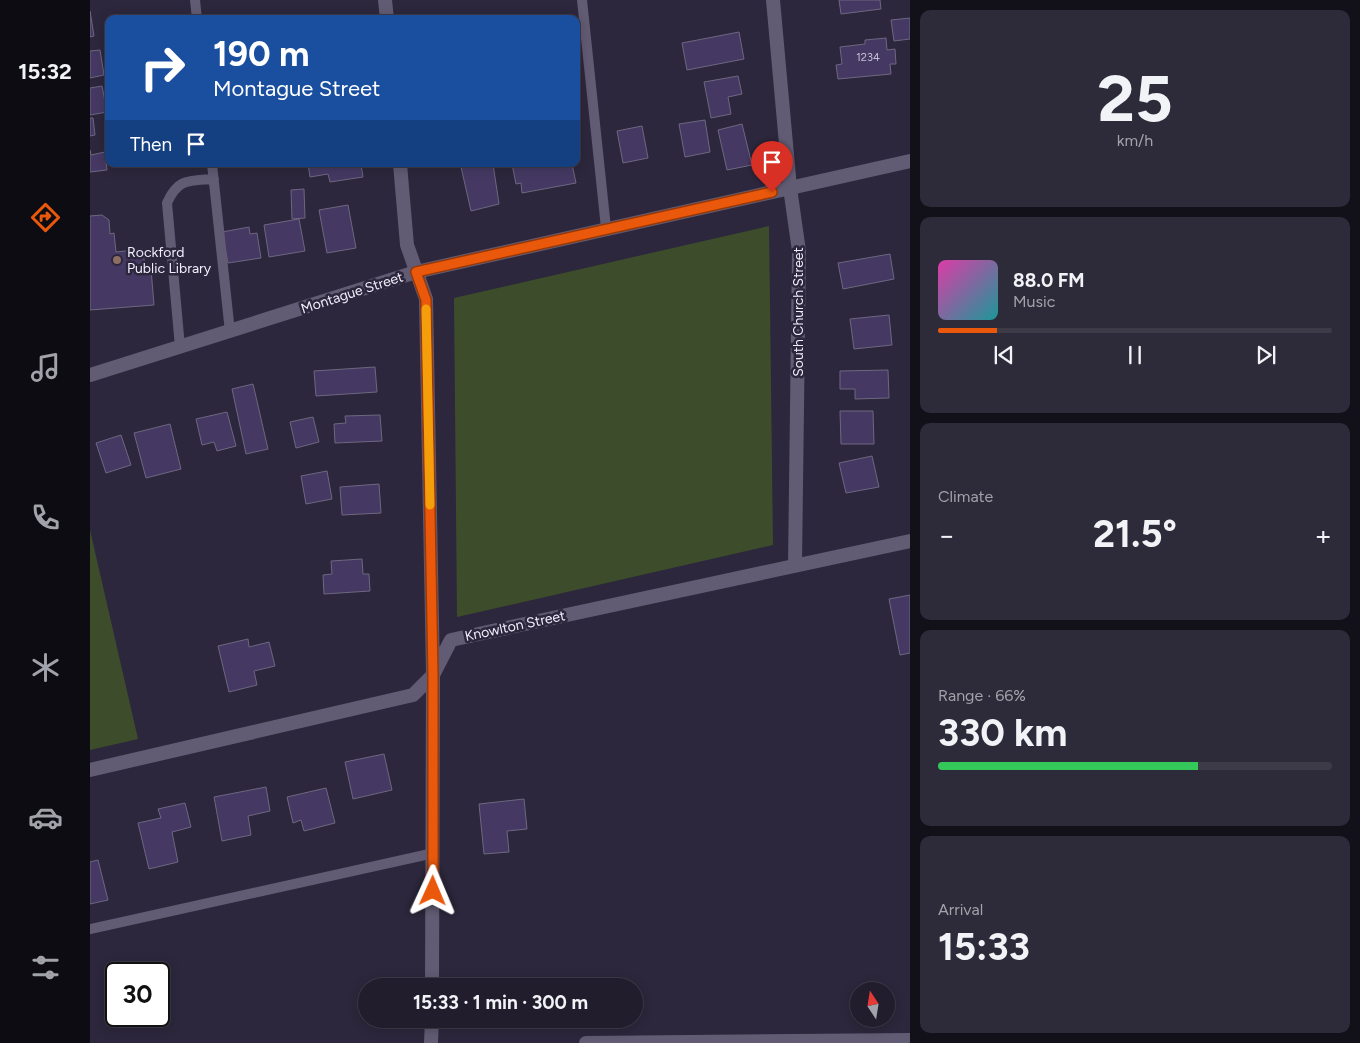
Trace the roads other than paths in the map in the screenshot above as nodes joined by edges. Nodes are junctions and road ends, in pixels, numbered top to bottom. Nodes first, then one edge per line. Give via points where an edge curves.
1 (196, 0) edge
2 (385, 0) edge
3 (582, 0) edge
4 (773, 0) edge
5 (197, 15) edge
6 (387, 15) edge
7 (910, 161) edge
8 (212, 167) edge
9 (400, 167) edge
10 (214, 179) junction
11 (790, 188) junction
12 (606, 228) junction
13 (416, 272) junction
14 (230, 332) junction
15 (180, 347) junction
16 (90, 375) edge
17 (910, 541) edge
18 (795, 565) junction
19 (433, 675) junction
20 (90, 770) edge
21 (434, 853) junction
22 (90, 930) edge
23 (432, 978) edge
24 (432, 1028) edge
25 (910, 1040) edge
26 (431, 1043) edge
27 (586, 1043) edge

1 - 5 lane
2 - 6 street
3 - 12 lane
4 - 11 street, South Church Street
7 - 11 street, Montague Street
8 - 10 lane
9 - 13 street via 407,245
10 - 14 lane
10 - 15 lane via 183,182 173,189 167,203
11 - 12 street, Montague Street
11 - 18 street, South Church Street via 799,252
12 - 13 street, Montague Street
13 - 14 street, Montague Street
13 - 19 street via 426,300
14 - 15 street, Montague Street
15 - 16 street, Montague Street
17 - 18 street, Knowlton Street
18 - 19 street, Knowlton Street via 451,640
19 - 20 street, Knowlton Street via 413,695
19 - 21 street
21 - 22 lane
21 - 23 street
24 - 26 street
25 - 27 street

